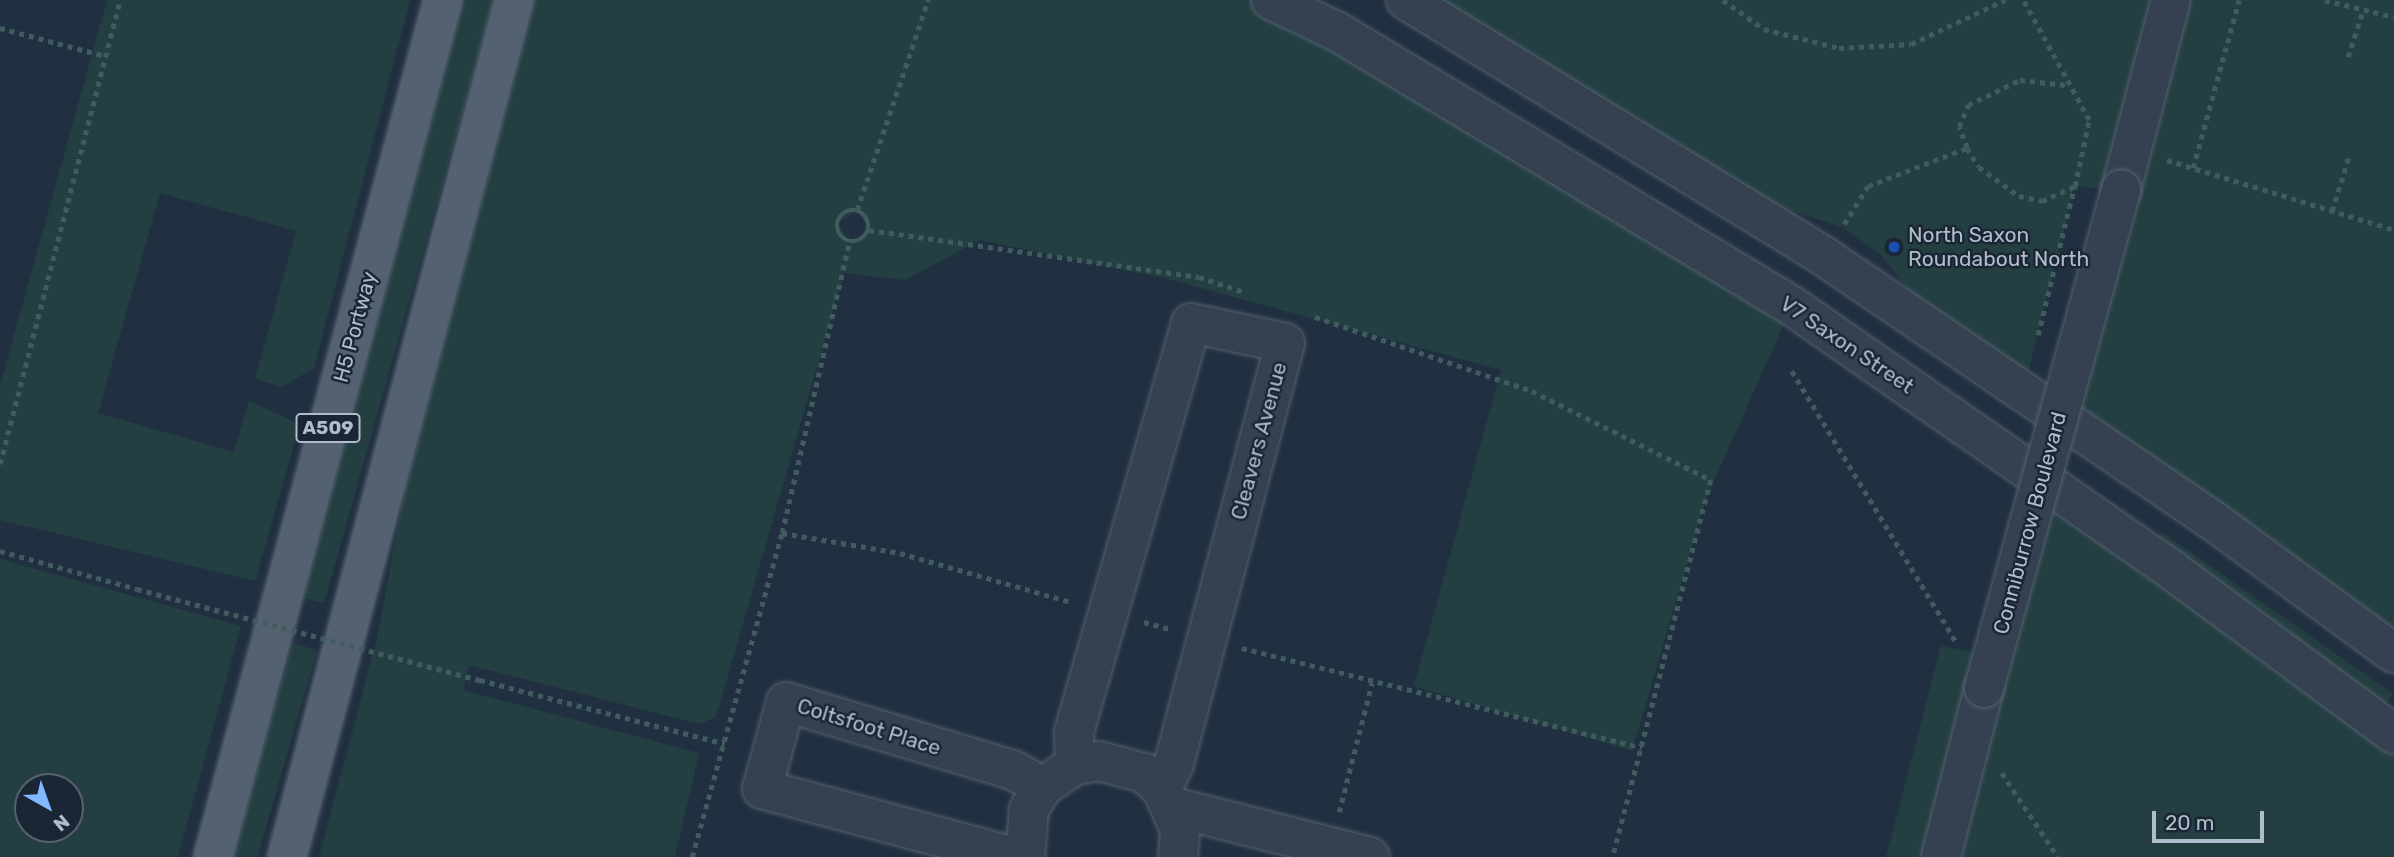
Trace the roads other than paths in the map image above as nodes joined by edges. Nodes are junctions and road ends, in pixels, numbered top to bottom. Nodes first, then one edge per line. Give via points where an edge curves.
1 (443, 0) edge
2 (514, 0) edge
3 (1271, 0) edge
4 (1406, 0) edge
5 (2171, 0) edge
6 (2394, 653) edge
7 (2394, 734) edge
8 (1075, 765) junction
9 (1043, 787) junction
10 (1167, 798) junction
11 (213, 857) edge
12 (288, 857) edge
13 (1014, 857) edge
14 (1025, 857) edge
15 (1178, 857) edge
16 (1370, 857) edge
17 (1941, 857) edge

1 - 11 main road, H5 Portway / A509
2 - 12 main road
3 - 7 street, V7 Saxon Street via 1338,32 1792,306 2173,570
4 - 6 street via 1822,255 2212,520
5 - 17 street, Conniburrow Boulevard, bridge
8 - 9 street
8 - 10 street via 1122,764
8 - 10 street, Cleavers Avenue via 1074,732 1191,323 1285,343
9 - 13 street, Coltsfoot Place via 1013,770 786,702 762,789
9 - 14 street via 1029,809
10 - 15 street
10 - 16 street

